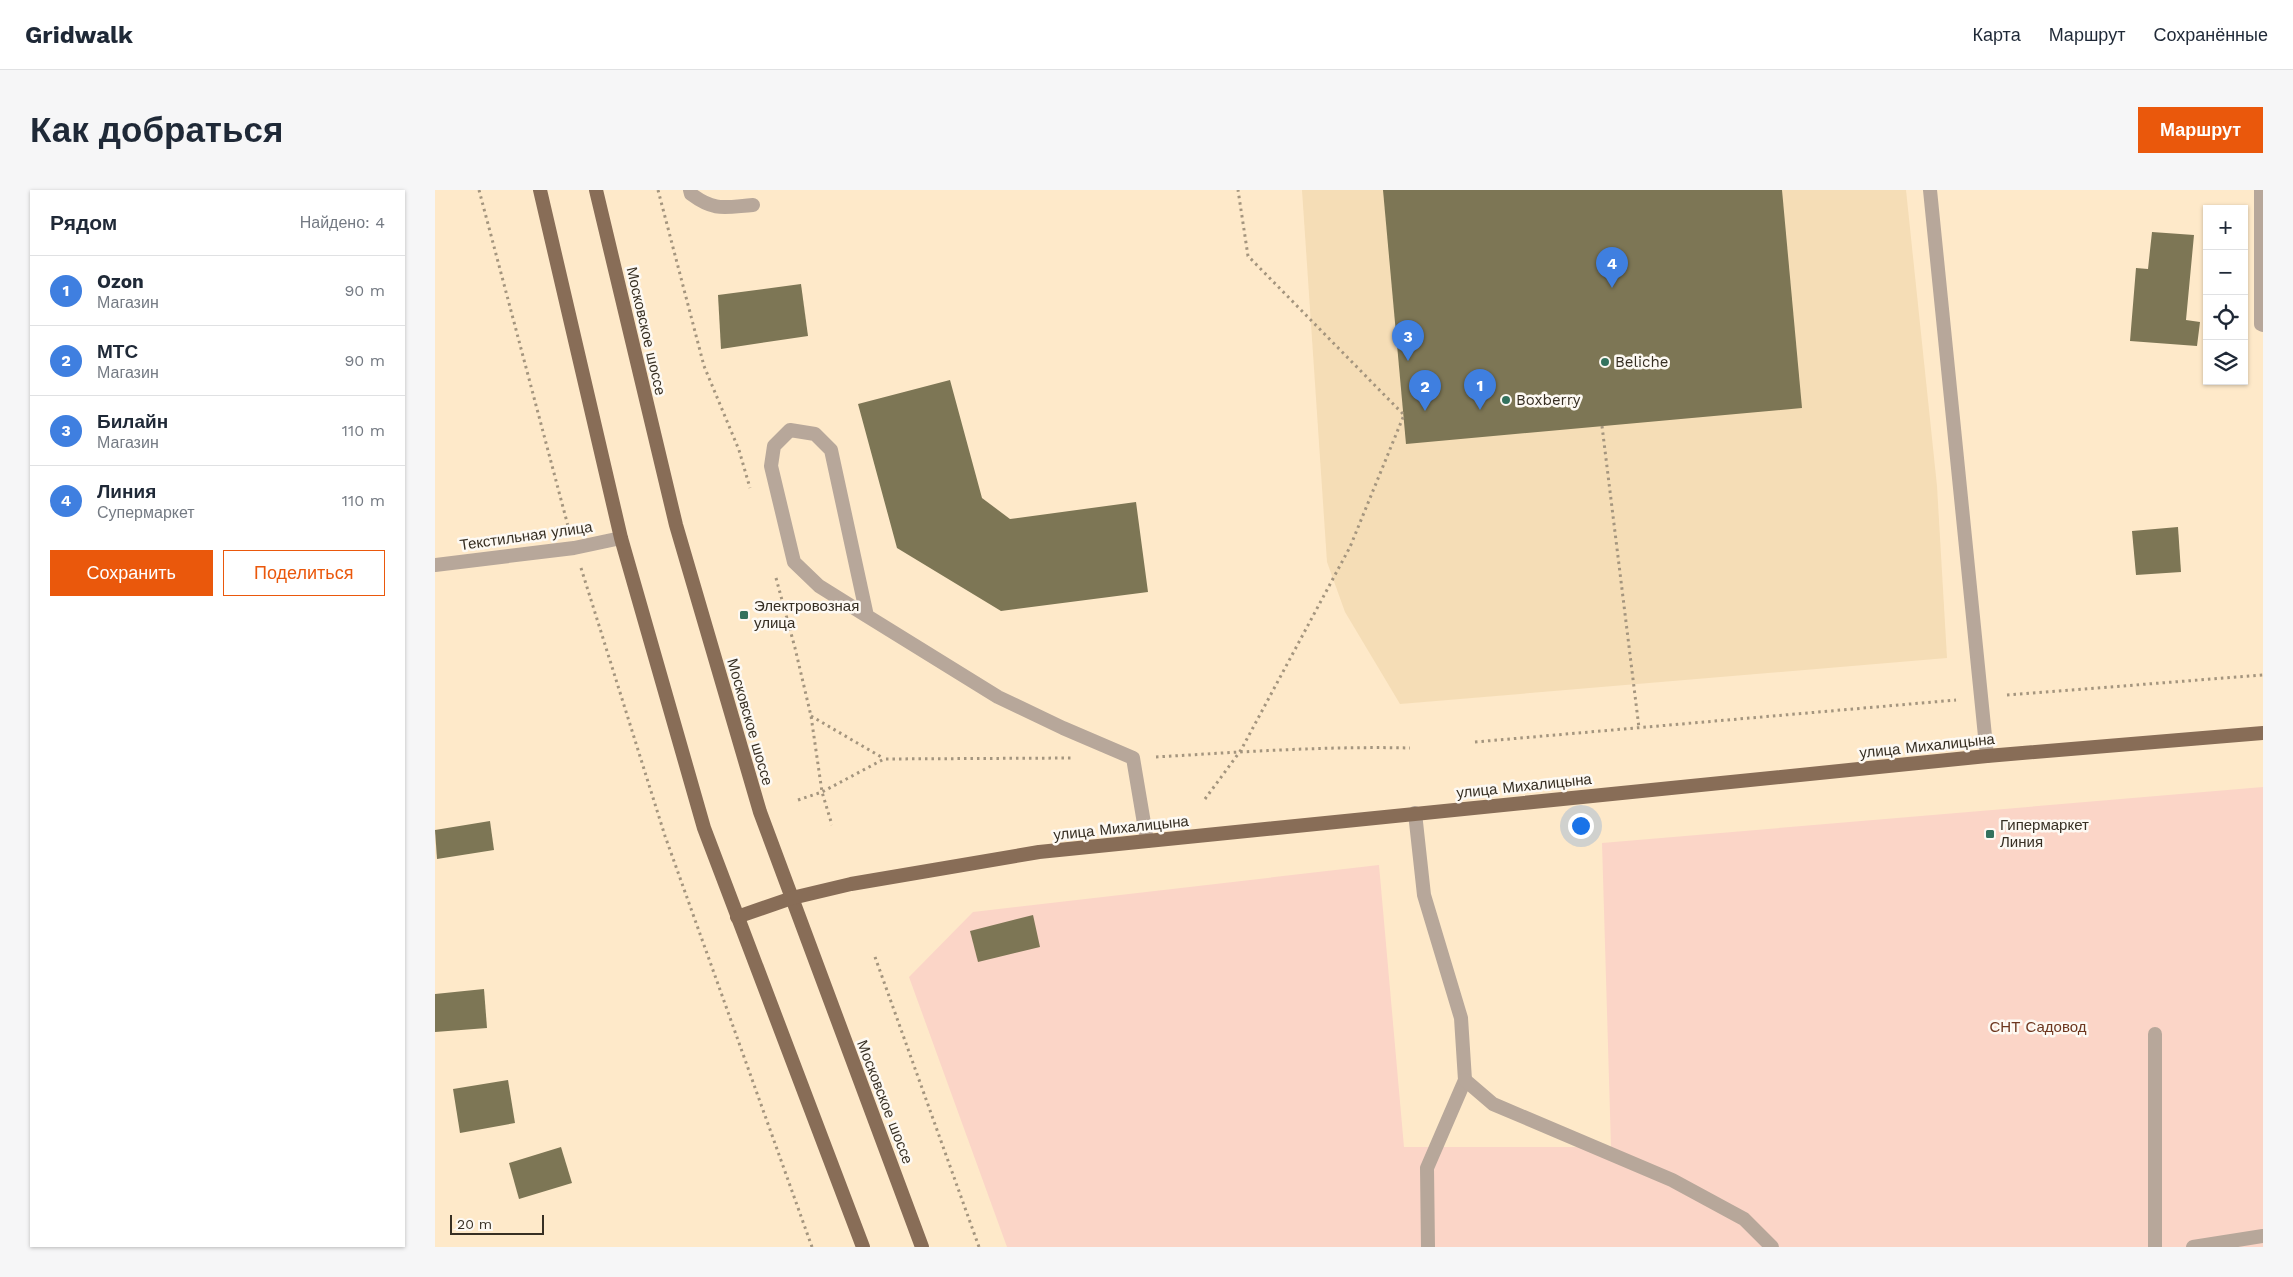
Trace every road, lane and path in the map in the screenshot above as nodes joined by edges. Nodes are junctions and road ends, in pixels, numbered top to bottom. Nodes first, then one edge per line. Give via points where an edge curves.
1 (479, 190) edge
2 (540, 190) edge
3 (596, 190) edge
4 (658, 190) edge
5 (690, 190) edge
6 (1238, 190) edge
7 (1930, 190) edge
8 (2261, 190) edge
9 (753, 205) dead end
10 (2263, 324) edge
11 (1602, 426) dead end
12 (753, 497) dead end
13 (621, 538) junction
14 (574, 548) junction
15 (435, 565) edge
16 (774, 573) dead end
17 (867, 616) junction
18 (2263, 675) edge
19 (2007, 694) dead end
20 (1956, 700) dead end
21 (811, 716) junction
22 (1639, 728) junction
23 (2263, 733) edge
24 (1475, 742) dead end
25 (1410, 748) dead end
26 (1241, 750) junction
27 (1164, 756) dead end
28 (1987, 756) junction
29 (1073, 758) dead end
30 (884, 759) junction
31 (822, 792) junction
32 (1205, 798) dead end
33 (798, 800) dead end
34 (1415, 813) junction
35 (832, 826) dead end
36 (1147, 841) junction
37 (791, 898) junction
38 (737, 917) junction
39 (875, 957) dead end
40 (2155, 1034) dead end
41 (1465, 1080) junction
42 (2263, 1236) edge
43 (811, 1247) edge
44 (863, 1247) edge
45 (922, 1247) edge
46 (979, 1247) edge
47 (1428, 1247) edge
48 (1772, 1247) edge
49 (2155, 1247) edge
50 (2193, 1247) edge

1 - 14 path
2 - 13 main road
3 - 37 main road, Московское шоссе via 676,525 759,812
4 - 12 path via 704,366 739,450
5 - 9 street via 704,204 720,208
6 - 26 path via 1248,256 1404,415 1350,547
7 - 28 street
8 - 10 street
11 - 22 path
13 - 14 street, Текстильная улица
13 - 38 main road via 704,828
14 - 15 street, Текстильная улица
14 - 43 path via 665,836
16 - 21 path
17 - 17 street via 831,450 815,434 790,430 774,446 771,466 794,562 819,586
17 - 36 street via 998,697 1133,758
18 - 19 path
20 - 22 path
21 - 30 path
21 - 31 path
22 - 24 path
23 - 28 main road, улица Михалицына
25 - 26 path
26 - 27 path
26 - 32 path
28 - 34 main road, улица Михалицына
29 - 30 path
30 - 31 path
31 - 33 path
31 - 35 path
34 - 36 main road, улица Михалицына
34 - 41 street via 1424,895 1461,1018
36 - 37 main road, улица Михалицына via 1039,852 851,884
37 - 38 main road, улица Михалицына
37 - 45 main road, Московское шоссе
38 - 44 main road
39 - 46 path
40 - 49 street
41 - 47 street via 1427,1168
41 - 48 street via 1493,1104 1671,1180 1744,1219
42 - 50 street

